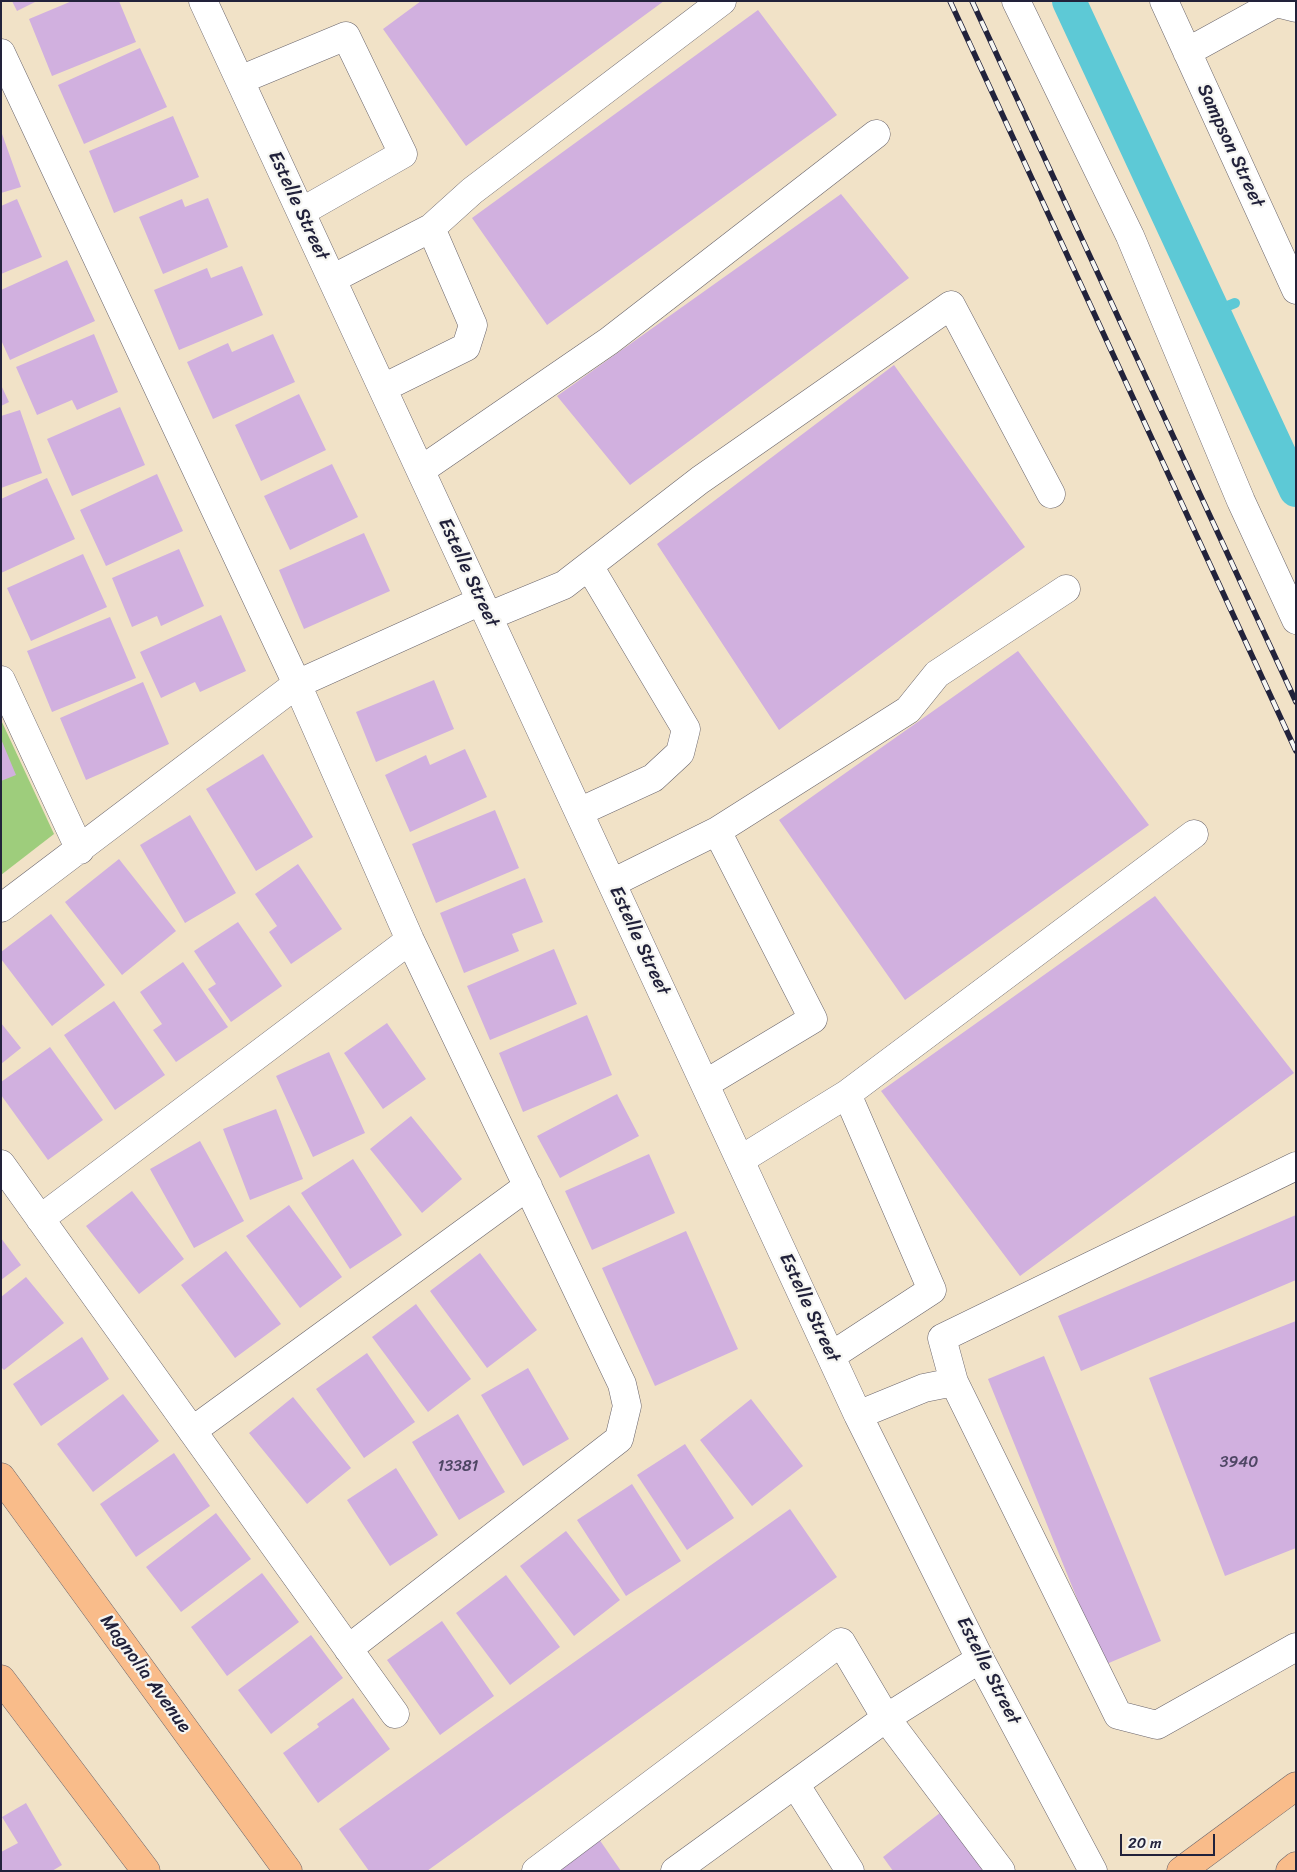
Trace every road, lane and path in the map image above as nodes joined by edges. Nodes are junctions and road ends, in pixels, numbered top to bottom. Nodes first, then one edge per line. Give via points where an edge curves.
1 (204, 1) edge
2 (722, 1) edge
3 (1016, 1) edge
4 (1164, 1) edge
5 (1296, 8) edge
6 (1187, 52) junction
7 (1, 53) edge
8 (240, 80) junction
9 (876, 134) dead end
10 (301, 212) junction
11 (431, 228) junction
12 (332, 279) junction
13 (1296, 289) edge
14 (383, 388) junction
15 (420, 470) junction
16 (1051, 494) dead end
17 (589, 566) junction
18 (1066, 589) dead end
19 (485, 609) junction
20 (1296, 620) edge
21 (1, 680) edge
22 (297, 684) junction
23 (579, 812) junction
24 (717, 831) junction
25 (1194, 834) dead end
26 (80, 850) junction
27 (612, 883) junction
28 (1, 908) edge
29 (410, 940) junction
30 (705, 1084) junction
31 (846, 1094) junction
32 (740, 1160) junction
33 (1, 1164) edge
34 (1296, 1166) edge
35 (528, 1186) junction
36 (40, 1219) junction
37 (831, 1356) junction
38 (954, 1382) junction
39 (858, 1415) junction
40 (192, 1431) junction
41 (1, 1477) edge
42 (1296, 1647) edge
43 (348, 1649) junction
44 (980, 1659) junction
45 (1, 1679) edge
46 (394, 1714) dead end
47 (886, 1718) junction
48 (795, 1784) junction
49 (1296, 1786) edge
50 (1296, 1866) edge
51 (146, 1871) edge
52 (288, 1871) edge
53 (536, 1871) edge
54 (675, 1871) edge
55 (850, 1871) edge
56 (1000, 1871) edge
57 (1093, 1871) edge
58 (1181, 1871) edge
59 (1290, 1871) edge

1 - 8 street, Estelle Street
2 - 11 street via 472,191
3 - 20 street via 1130,236 1241,501
4 - 6 street, Sampson Street
5 - 6 street via 1276,3
6 - 13 street, Sampson Street
7 - 22 street
8 - 10 street, Estelle Street
8 - 10 street via 346,36 403,154
9 - 15 street via 609,341
10 - 12 street, Estelle Street
11 - 12 street
11 - 14 street via 473,325 466,347
12 - 14 street, Estelle Street
14 - 15 street, Estelle Street
15 - 19 street, Estelle Street
16 - 17 street via 951,305 700,480
17 - 19 street via 564,585
17 - 23 street via 686,729 680,753 653,778
18 - 24 street via 937,674 908,710
19 - 22 street
19 - 23 street, Estelle Street
21 - 26 street
22 - 26 street
22 - 29 street
23 - 27 street, Estelle Street
24 - 27 street
24 - 30 street via 813,1019
25 - 31 street
26 - 28 street
27 - 30 street, Estelle Street
29 - 35 street
29 - 36 street
30 - 32 street, Estelle Street
31 - 32 street
31 - 37 street via 932,1290
32 - 37 street, Estelle Street
33 - 36 street
34 - 38 street via 942,1338
35 - 40 street
35 - 43 street via 622,1384 628,1406 619,1440
36 - 40 street
37 - 39 street, Estelle Street
38 - 39 street via 924,1388
38 - 42 street via 1118,1715 1157,1725
39 - 44 street, Estelle Street
40 - 43 street
41 - 52 main road, Magnolia Avenue
43 - 46 street
44 - 47 street
44 - 57 street, Estelle Street
45 - 51 main road
47 - 48 street
47 - 53 street via 841,1642
47 - 56 street
48 - 54 street
48 - 55 street
49 - 58 main road
50 - 59 main road

